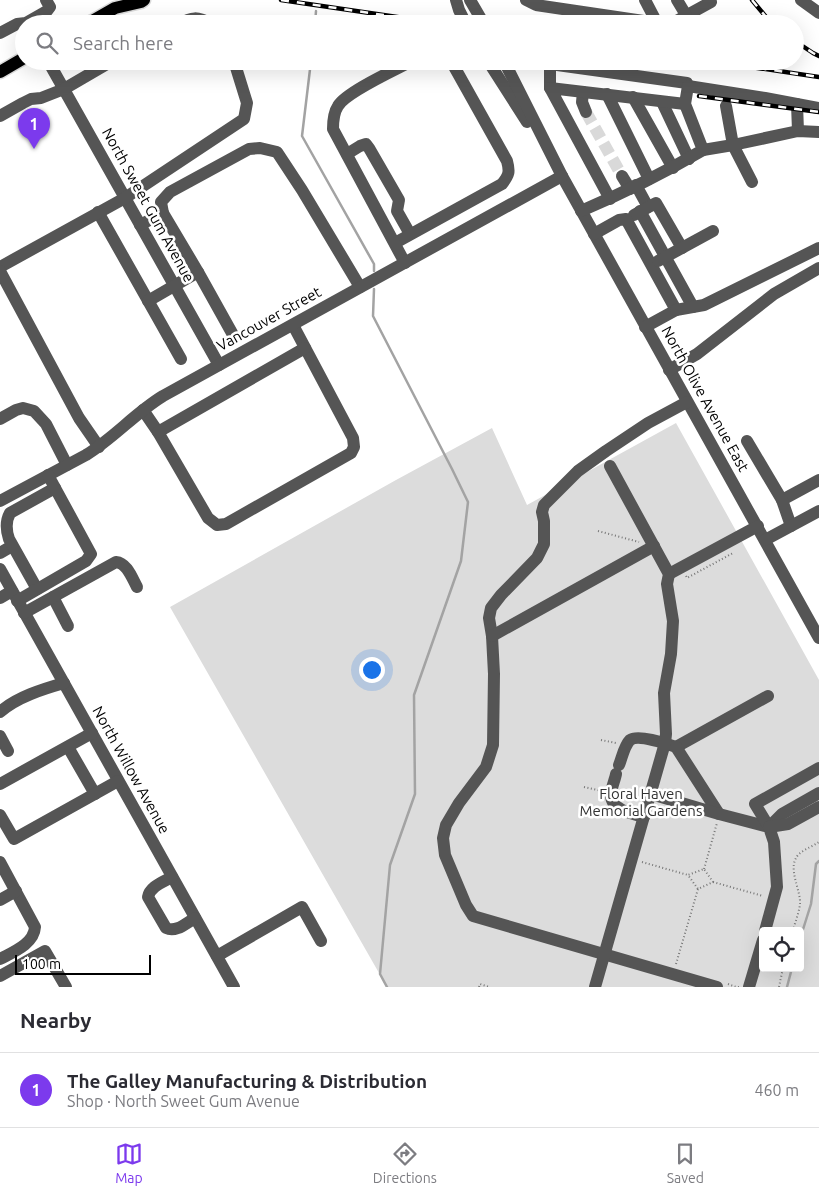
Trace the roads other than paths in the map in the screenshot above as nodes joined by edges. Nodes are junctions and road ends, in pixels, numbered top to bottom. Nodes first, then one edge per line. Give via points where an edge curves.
1 (46, 0) edge
2 (144, 0) edge
3 (456, 0) edge
4 (470, 0) edge
5 (526, 0) edge
6 (645, 0) edge
7 (677, 0) edge
8 (710, 0) edge
9 (801, 0) edge
10 (119, 4) edge
11 (819, 13) edge
12 (42, 15) edge
13 (101, 15) edge
14 (462, 15) edge
15 (479, 15) edge
16 (603, 15) edge
17 (653, 15) edge
18 (686, 15) joint
19 (15, 25) edge
20 (0, 32) edge
21 (15, 63) edge
22 (53, 70) edge
23 (97, 70) edge
24 (237, 70) edge
25 (396, 70) edge
26 (456, 70) edge
27 (494, 70) edge
28 (509, 70) edge
29 (550, 70) edge
30 (593, 70) edge
31 (0, 72) edge
32 (688, 86) junction
33 (550, 88) junction
34 (64, 89) junction
35 (583, 92) junction
36 (606, 94) junction
37 (634, 97) junction
38 (662, 102) junction
39 (685, 104) junction
40 (797, 104) junction
41 (726, 106) dead end
42 (819, 108) edge
43 (586, 112) tunnel mouth
44 (0, 116) edge
45 (798, 131) junction
46 (819, 132) edge
47 (732, 145) junction
48 (703, 150) junction
49 (347, 154) junction
50 (689, 159) junction
51 (673, 168) junction
52 (562, 176) junction
53 (622, 176) tunnel mouth
54 (649, 179) junction
55 (752, 182) dead end
56 (633, 187) junction
57 (490, 190) junction
58 (125, 198) junction
59 (610, 199) junction
60 (648, 207) junction
61 (501, 210) junction
62 (581, 211) junction
63 (98, 212) junction
64 (163, 212) junction
65 (626, 219) junction
66 (140, 225) junction
67 (713, 231) dead end
68 (410, 234) junction
69 (594, 234) junction
70 (394, 242) junction
71 (682, 248) junction
72 (819, 248) edge
73 (665, 257) junction
74 (405, 263) junction
75 (651, 265) junction
76 (0, 267) edge
77 (819, 268) edge
78 (0, 271) edge
79 (198, 272) junction
80 (174, 285) junction
81 (360, 287) junction
82 (148, 300) junction
83 (692, 307) junction
84 (676, 310) junction
85 (293, 325) junction
86 (646, 327) junction
87 (232, 333) dead end
88 (305, 348) junction
89 (181, 359) dead end
90 (219, 365) junction
91 (670, 370) junction
92 (687, 402) junction
93 (143, 410) junction
94 (0, 418) edge
95 (158, 432) junction
96 (747, 440) dead end
97 (99, 447) junction
98 (68, 465) junction
99 (610, 466) dead end
100 (48, 475) junction
101 (819, 480) edge
102 (55, 488) junction
103 (1, 498) edge
104 (782, 500) junction
105 (819, 511) edge
106 (10, 513) junction
107 (758, 526) junction
108 (791, 526) junction
109 (765, 540) junction
110 (649, 545) junction
111 (12, 546) junction
112 (0, 553) edge
113 (0, 569) edge
114 (669, 574) junction
115 (137, 587) dead end
116 (37, 589) junction
117 (15, 596) junction
118 (53, 597) junction
119 (0, 598) edge
120 (24, 613) junction
121 (68, 626) dead end
122 (492, 636) junction
123 (819, 638) edge
124 (64, 683) junction
125 (768, 696) dead end
126 (0, 712) edge
127 (92, 734) junction
128 (0, 736) edge
129 (671, 745) junction
130 (68, 747) junction
131 (8, 751) dead end
132 (819, 768) edge
133 (118, 781) junction
134 (0, 784) edge
135 (819, 793) edge
136 (95, 794) junction
137 (651, 794) junction
138 (819, 807) edge
139 (0, 815) edge
140 (644, 817) junction
141 (718, 817) junction
142 (769, 827) junction
143 (0, 862) edge
144 (172, 877) junction
145 (16, 891) junction
146 (0, 900) edge
147 (195, 918) junction
148 (766, 927) edge
149 (321, 941) dead end
150 (759, 951) edge
151 (605, 953) junction
152 (217, 956) junction
153 (0, 959) edge
154 (0, 976) edge
155 (722, 986) edge
156 (746, 986) edge
157 (66, 987) edge
158 (234, 987) edge
159 (595, 987) edge

1 - 12 street via 50,7
2 - 10 main road
3 - 14 street
4 - 15 street
5 - 16 street via 536,5
6 - 17 street
7 - 18 street
8 - 18 street
9 - 11 street
10 - 13 main road
19 - 20 street
21 - 31 main road
22 - 34 street, North Sweet Gum Avenue
23 - 34 street
24 - 58 street via 247,103 244,119
25 - 49 street via 348,96 338,106 333,129
26 - 57 street via 509,168 502,184
27 - 52 street, North Olive Avenue East
28 - 52 street, North Olive Avenue East
29 - 33 street
30 - 32 street via 687,83
32 - 39 street
32 - 40 street
33 - 35 street
33 - 59 street
34 - 44 street via 31,100
34 - 58 street, North Sweet Gum Avenue
35 - 36 street
35 - 43 street
36 - 37 street
36 - 54 street
37 - 38 street
37 - 51 street
38 - 39 street
38 - 50 street
39 - 48 street
40 - 42 street
40 - 45 street
41 - 47 street
45 - 46 street
45 - 47 street
47 - 48 street
47 - 55 street
48 - 50 street
49 - 68 street via 366,144 399,200 397,211
49 - 70 street
50 - 51 street
51 - 54 street
52 - 61 street, Vancouver Street
52 - 62 street, North Olive Avenue East
53 - 56 street
54 - 56 street
56 - 59 street
56 - 60 street
57 - 61 street
57 - 68 street
58 - 63 street
58 - 66 street, North Sweet Gum Avenue
59 - 62 street
60 - 65 street
60 - 71 street
60 - 73 street
61 - 74 street, Vancouver Street
62 - 69 street, North Olive Avenue East
63 - 76 street
63 - 82 street
64 - 66 street
64 - 79 street
64 - 81 street via 162,202 170,192 249,149 277,152
65 - 69 street
65 - 75 street
66 - 80 street, North Sweet Gum Avenue
67 - 71 street
68 - 70 street
69 - 86 street, North Olive Avenue East
70 - 74 street
71 - 73 street
72 - 83 street via 704,305
73 - 75 street
73 - 83 street
74 - 81 street, Vancouver Street
75 - 84 street
77 - 91 street via 774,294 697,354
78 - 97 street via 79,418
79 - 80 street
79 - 87 street
80 - 82 street
80 - 90 street, North Sweet Gum Avenue
81 - 85 street, Vancouver Street
82 - 89 street
83 - 84 street
84 - 86 street
85 - 88 street
85 - 90 street, Vancouver Street
86 - 91 street, North Olive Avenue East
88 - 95 street
88 - 95 street via 352,438 354,447 351,453 226,524 217,525 208,518
90 - 93 street, Vancouver Street
91 - 92 street, North Olive Avenue East
92 - 107 street, North Olive Avenue East
92 - 122 street via 648,423 578,471 544,505 544,544 537,558 491,608
93 - 95 street
93 - 97 street, Vancouver Street
94 - 98 street via 23,408 34,410 46,424
96 - 104 street
97 - 98 street, Vancouver Street
98 - 100 street, Vancouver Street
99 - 110 street
100 - 102 street
100 - 103 street, Vancouver Street
101 - 104 street
102 - 106 street
102 - 116 street via 91,554 86,561
103 - 106 street
104 - 108 street
105 - 108 street
106 - 111 street via 6,527
107 - 109 street, North Olive Avenue East
107 - 114 street
108 - 109 street
109 - 123 street, North Olive Avenue East
110 - 114 street
110 - 122 street
111 - 112 street
111 - 116 street
113 - 117 street, North Willow Avenue
114 - 129 street via 666,584 673,622 664,693 666,734
115 - 118 street via 125,566 116,562
116 - 117 street
117 - 119 street
117 - 120 street, North Willow Avenue
118 - 120 street
118 - 121 street
120 - 124 street, North Willow Avenue
122 - 151 street via 492,745 486,767 446,825 443,838 446,855 473,916
124 - 126 street via 33,693
124 - 127 street, North Willow Avenue
125 - 129 street
127 - 130 street
127 - 133 street, North Willow Avenue
128 - 131 street
129 - 137 street
129 - 140 street via 634,738 628,742 611,795 624,811
129 - 141 street
130 - 134 street
130 - 136 street
132 - 142 street via 755,804
133 - 136 street
133 - 144 street, North Willow Avenue
135 - 142 street via 782,814
136 - 139 street via 14,839
137 - 140 street
137 - 141 street
138 - 142 street via 788,824
140 - 151 street
141 - 142 street
142 - 148 street via 774,842 777,887
143 - 145 street
144 - 147 street, North Willow Avenue
144 - 147 street via 150,891 148,897 152,905 169,930 175,930
145 - 146 street
145 - 153 street via 35,927 34,934 27,943
147 - 152 street, North Willow Avenue
149 - 152 street via 302,907
150 - 156 street
151 - 155 street
151 - 159 street
152 - 158 street, North Willow Avenue
154 - 157 street via 45,951

